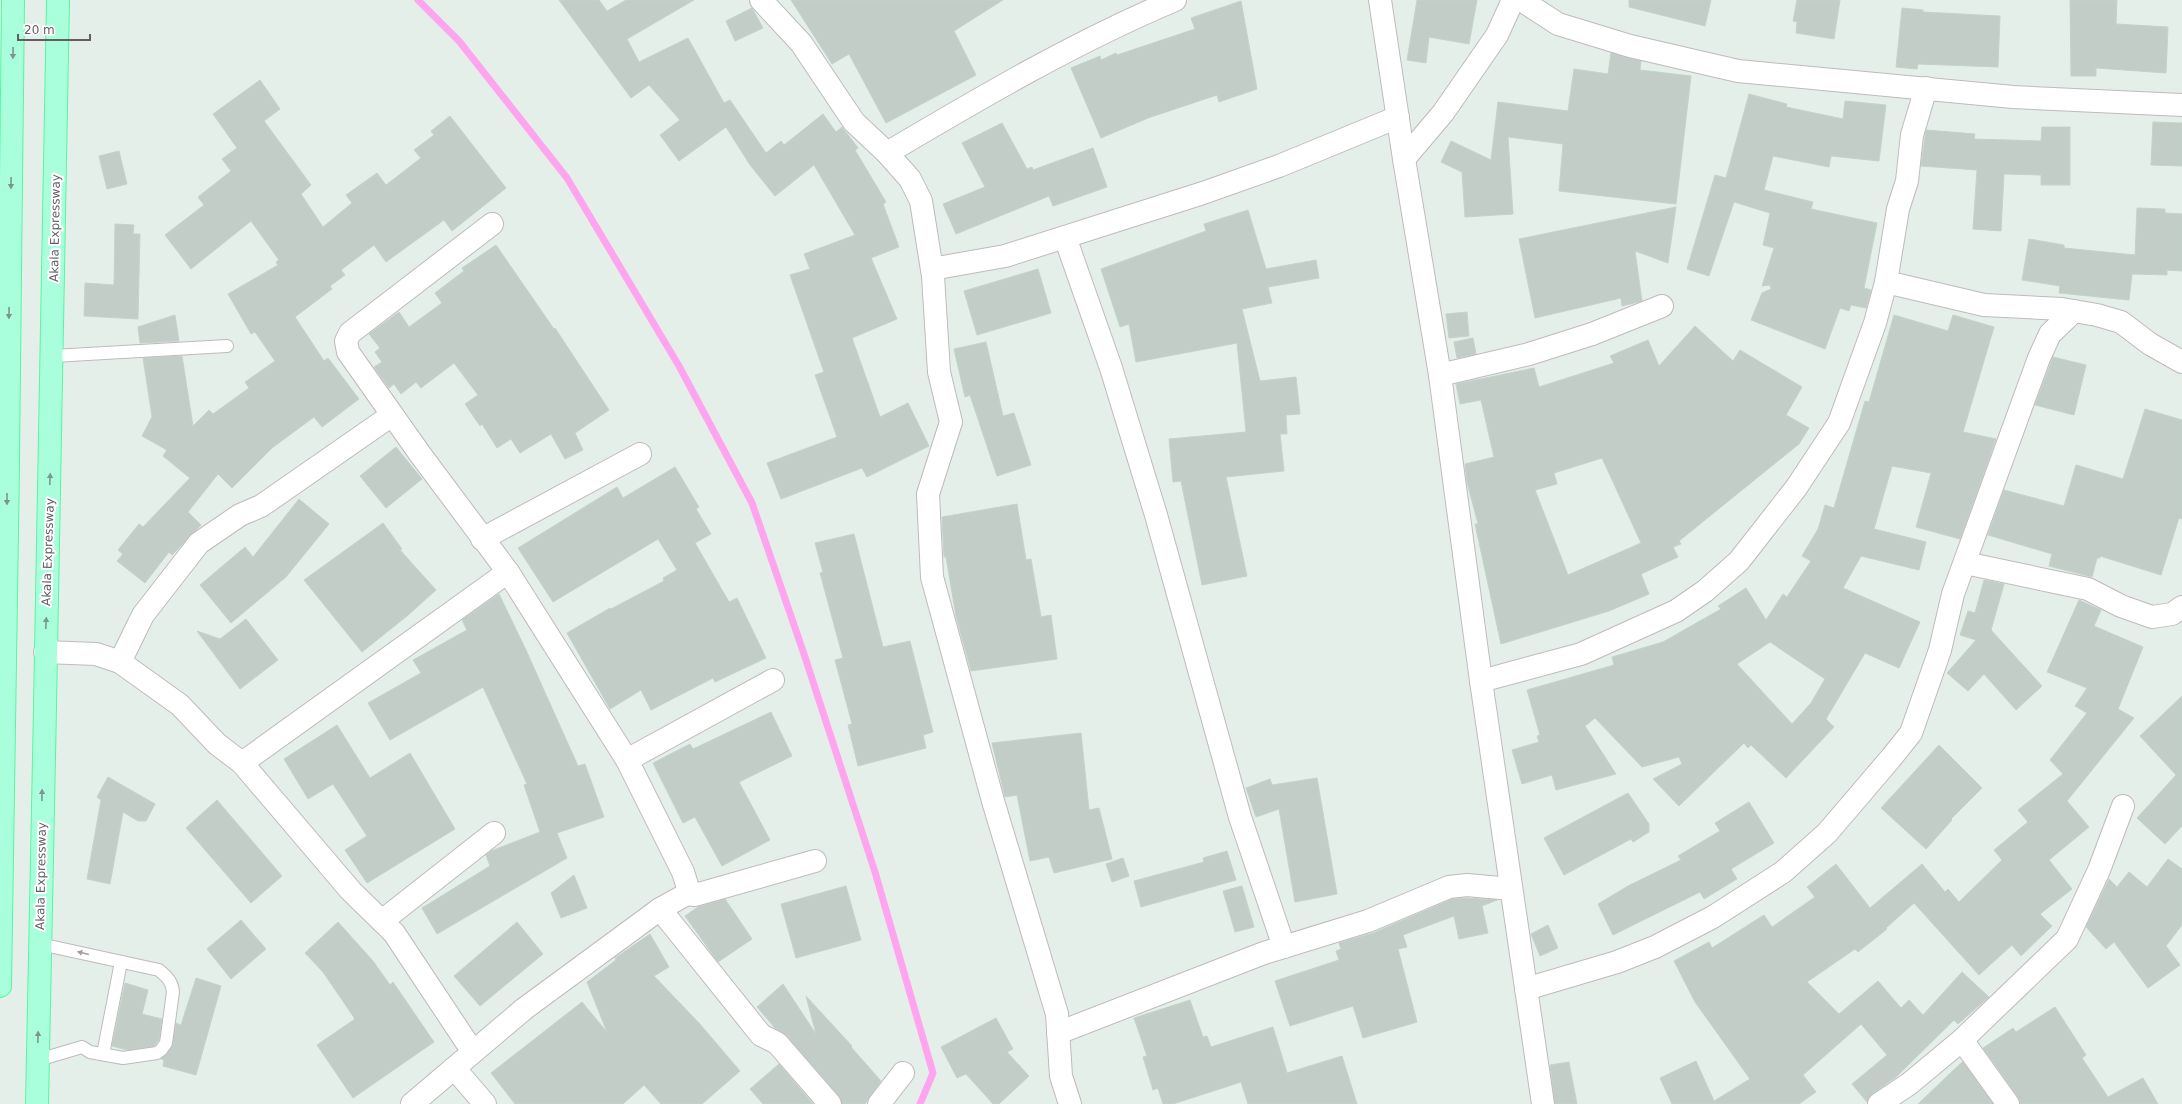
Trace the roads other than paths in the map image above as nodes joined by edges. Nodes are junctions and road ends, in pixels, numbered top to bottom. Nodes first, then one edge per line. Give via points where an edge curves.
1 (13, 0) edge
2 (58, 0) edge
3 (761, 0) edge
4 (1175, 0) edge
5 (1380, 0) edge
6 (1513, 0) edge
7 (1521, 0) edge
8 (1926, 88) junction
9 (2182, 105) edge
10 (1398, 117) junction
11 (887, 154) junction
12 (1404, 158) junction
13 (492, 224) dead end
14 (1065, 237) junction
15 (932, 269) junction
16 (1886, 282) junction
17 (1662, 306) dead end
18 (2074, 311) junction
19 (227, 346) dead end
20 (53, 356) junction
21 (2182, 362) edge
22 (1440, 375) junction
23 (392, 415) junction
24 (640, 454) dead end
25 (4, 463) edge
26 (482, 539) junction
27 (1965, 563) junction
28 (508, 572) junction
29 (2182, 607) edge
30 (4, 616) edge
31 (45, 652) junction
32 (120, 662) junction
33 (773, 680) dead end
34 (1481, 682) junction
35 (627, 760) junction
36 (242, 764) junction
37 (2123, 806) dead end
38 (494, 833) dead end
39 (815, 862) dead end
40 (1511, 889) junction
41 (687, 894) junction
42 (1, 898) edge
43 (660, 909) junction
44 (382, 921) junction
45 (40, 944) junction
46 (1284, 947) junction
47 (121, 962) junction
48 (0, 986) edge
49 (1526, 989) junction
50 (1058, 1033) junction
51 (1962, 1040) junction
52 (473, 1052) junction
53 (102, 1054) junction
54 (38, 1060) junction
55 (454, 1068) junction
56 (903, 1073) dead end
57 (37, 1104) edge
58 (412, 1104) edge
59 (485, 1104) edge
60 (830, 1104) edge
61 (879, 1104) edge
62 (1070, 1104) edge
63 (1543, 1104) edge
64 (1878, 1104) edge
65 (2008, 1104) edge

1 -> 25 main road
2 - 20 main road, Akala Expressway
3 - 11 street via 801,43 854,122
4 - 11 street via 1135,17 1030,72
5 - 10 street
6 - 12 street via 1497,35 1443,114
7 - 8 street via 1558,24 1630,46 1738,71
8 - 9 street via 2013,97
8 - 16 street via 1912,135 1906,181 1898,209
10 - 12 street
10 - 14 street via 1279,166 1204,193
11 - 15 street via 910,179 922,201
12 - 22 street
13 - 23 street via 350,333 346,341 348,352
14 - 15 street via 1005,256
14 - 46 street via 1111,368 1156,515 1240,817
15 - 50 street via 939,372 951,422 928,494 932,577 993,801 1057,1014
16 - 18 street via 1984,305
16 - 34 street via 1875,323 1839,423 1796,488 1739,561 1676,611 1581,654
17 - 22 street via 1592,334 1529,354
18 - 21 street via 2122,322 2150,344
18 - 27 street via 2050,334 2039,358
19 - 20 lane
31 -> 20 main road, Akala Expressway
22 - 34 street
23 - 26 street
23 - 32 street via 261,506 240,515 199,543 143,615
24 - 26 street
25 -> 30 main road
26 - 28 street
27 - 29 street via 2088,589 2152,617 2172,614
27 - 49 street via 1953,594 1940,650 1911,733 1827,833 1783,872 1713,917 1655,947 1617,962
28 - 35 street
28 - 36 street
30 - 42 main road
31 - 32 street via 96,654
45 -> 31 main road, Akala Expressway
32 - 36 street via 180,705 216,744
33 - 35 street
34 - 40 street
35 - 41 street via 683,872 688,888
36 - 44 street via 351,891
37 - 51 street via 2099,870 2067,939
38 - 44 street
39 - 41 street via 695,895
40 - 46 street via 1468,885 1449,887 1368,922
40 - 49 street
41 - 43 street
42 - 48 main road
43 - 52 street via 524,1009
43 - 60 street via 761,1035 777,1043
44 - 52 street via 394,933
47 -> 45 lane
54 -> 45 main road, Akala Expressway
46 - 50 street via 1131,1003
47 - 53 lane
47 - 53 lane via 159,970 168,977 172,985 166,1043 157,1053 123,1058
49 - 63 street
50 - 62 street via 1061,1076
51 - 64 street via 1909,1084
51 - 65 street
52 - 55 street
53 - 54 lane via 90,1052 82,1047
54 - 57 main road, Akala Expressway
55 - 58 street
55 - 59 street
56 - 61 street

